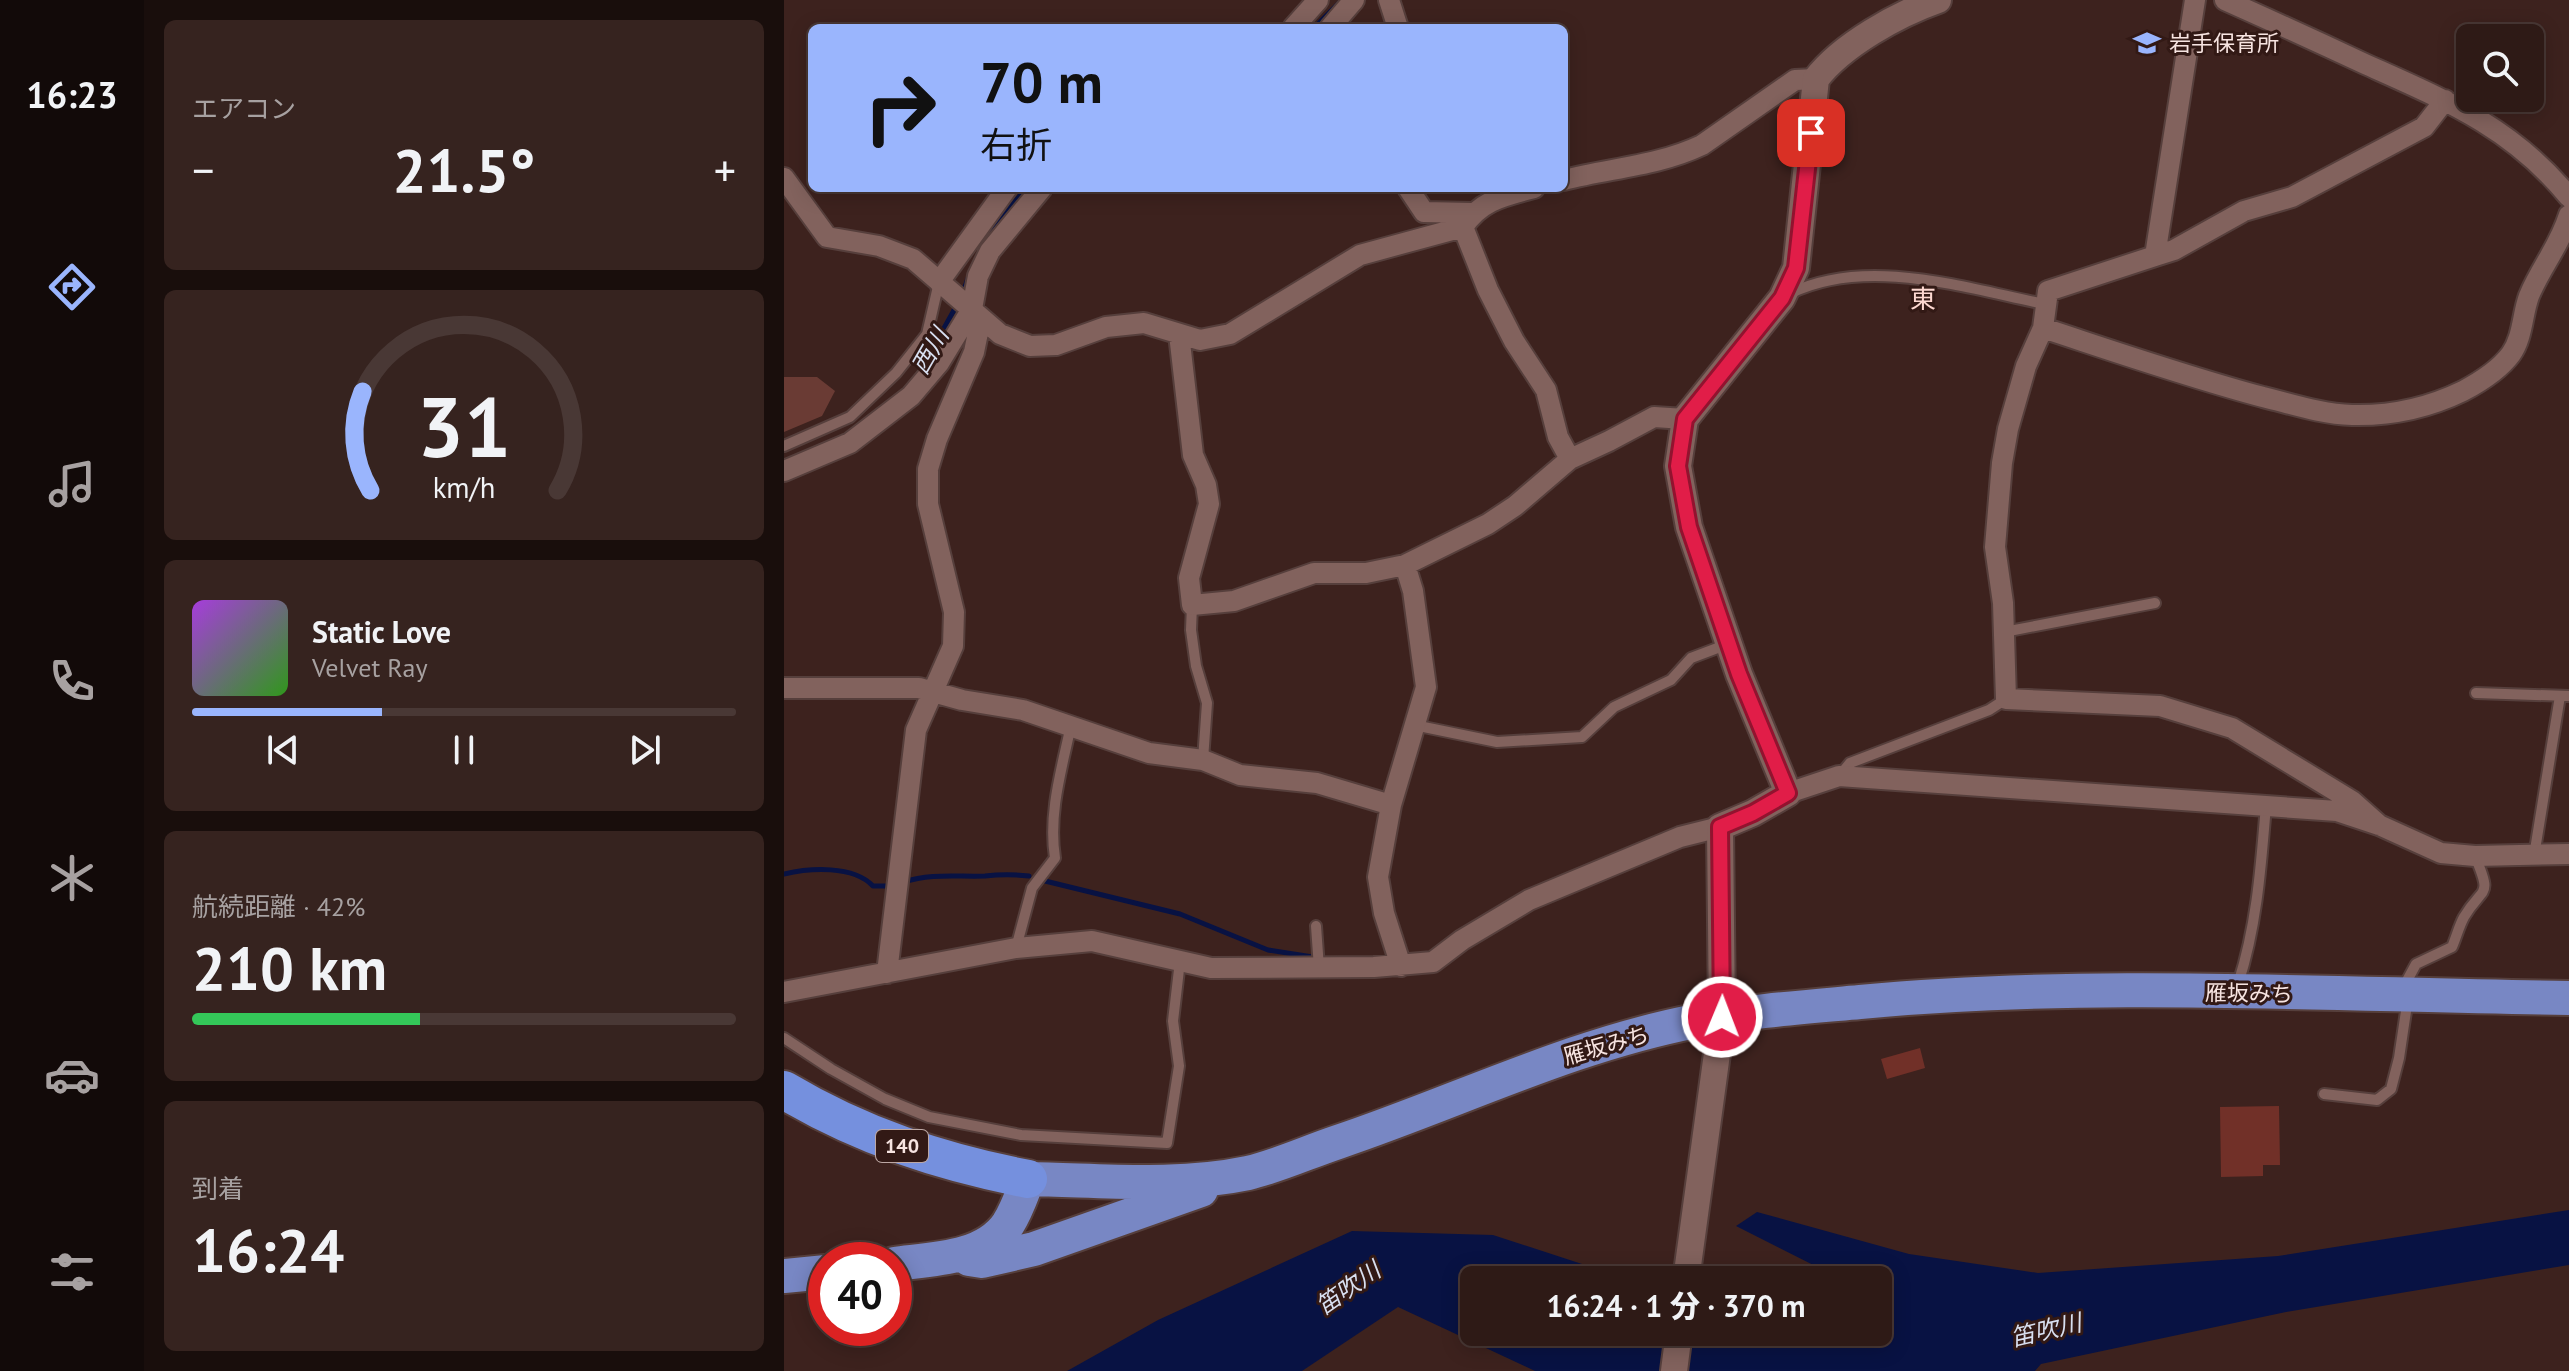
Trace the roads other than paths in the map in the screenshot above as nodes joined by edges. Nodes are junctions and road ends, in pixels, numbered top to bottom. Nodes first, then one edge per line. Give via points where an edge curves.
1 (1318, 0) edge
2 (1354, 0) edge
3 (1389, 0) edge
4 (2195, 0) edge
5 (2225, 0) edge
6 (1927, 2) edge
7 (1297, 24) edge
8 (1333, 24) edge
9 (1397, 24) edge
10 (1816, 79) junction
11 (2445, 100) junction
12 (784, 178) edge
13 (1568, 179) edge
14 (1004, 192) edge
15 (1039, 192) edge
16 (1411, 192) edge
17 (1520, 192) edge
18 (2569, 197) edge
19 (2569, 215) edge
20 (1468, 220) junction
21 (2155, 256) junction
22 (939, 282) junction
23 (1782, 298) junction
24 (2044, 304) junction
25 (976, 313) junction
26 (2043, 328) junction
27 (1179, 334) junction
28 (1685, 419) junction
29 (784, 446) edge
30 (1570, 459) junction
31 (784, 471) edge
32 (1405, 565) junction
33 (2155, 603) dead end
34 (1192, 605) junction
35 (2004, 632) junction
36 (1729, 644) junction
37 (784, 688) edge
38 (934, 693) junction
39 (2476, 693) dead end
40 (2564, 696) edge
41 (2006, 699) junction
42 (1071, 725) junction
43 (1414, 725) junction
44 (1203, 760) junction
45 (1839, 776) junction
46 (1788, 793) junction
47 (1391, 805) junction
48 (2266, 805) junction
49 (2379, 825) junction
50 (1720, 827) junction
51 (2569, 854) edge
52 (2475, 856) junction
53 (2534, 856) junction
54 (1316, 926) dead end
55 (1016, 948) junction
56 (1180, 961) junction
57 (1401, 966) junction
58 (1319, 968) junction
59 (887, 973) junction
60 (784, 992) edge
61 (2235, 993) junction
62 (2403, 996) junction
63 (2569, 998) edge
64 (1721, 1028) junction
65 (784, 1038) edge
66 (784, 1090) edge
67 (2324, 1094) dead end
68 (1250, 1172) junction
69 (1028, 1179) junction
70 (945, 1257) junction
71 (912, 1262) edge
72 (1688, 1266) edge
73 (808, 1274) edge
74 (784, 1276) edge
75 (1677, 1346) edge
76 (1674, 1371) edge

1 - 7 street
2 - 8 street
3 - 9 street
4 - 21 street
5 - 11 street
6 - 10 street via 1826,65
10 - 13 street via 1795,80 1688,152
10 - 23 street via 1796,268
11 - 18 street via 2491,125 2533,157
11 - 21 street via 2424,127 2292,197 2244,211
12 - 22 street via 827,237 901,254
14 - 22 street
15 - 25 street via 990,251 978,276
16 - 20 street via 1424,212
17 - 20 street via 1489,201
19 - 26 street via 2562,240 2529,297 2511,354 2472,386 2402,412 2351,415 2313,410 2207,382
20 - 27 street via 1360,255 1230,334 1200,340
20 - 30 street via 1488,290 1546,390 1558,437
21 - 24 street via 2048,291
22 - 25 street
22 - 29 lane via 927,334 896,373 850,417
23 - 24 lane via 1813,282 1889,274
23 - 28 street
24 - 26 street
25 - 27 street via 1000,334 1030,346 1056,345 1131,324
25 - 31 street via 911,396 850,443
25 - 38 street via 974,352 928,469 928,504 954,612 953,646
26 - 35 street via 2026,366 2002,463 1995,547
27 - 34 street via 1193,455 1209,504 1189,578
28 - 30 street via 1654,417
28 - 36 street via 1678,466 1681,488
30 - 32 street via 1488,524
32 - 34 street via 1366,573 1314,573 1234,601
32 - 43 street via 1426,687
33 - 35 lane
34 - 44 lane via 1196,666 1207,703
35 - 41 street
36 - 43 lane via 1691,658 1671,680 1614,707 1582,737 1497,742
36 - 46 street
37 - 38 street via 919,688
38 - 42 street
38 - 59 street via 916,730
39 - 40 lane
40 - 53 lane
41 - 45 lane via 1850,763
41 - 49 street via 2160,706 2232,728 2352,801
42 - 44 street via 1149,753
42 - 55 lane via 1058,786 1055,858 1032,888
43 - 47 street
44 - 47 street via 1240,775 1317,783
45 - 46 street
45 - 48 street
46 - 50 street
47 - 57 street via 1378,877
48 - 49 street via 2337,811
48 - 61 lane via 2258,905
49 - 52 street via 2441,853
50 - 57 street via 1680,837 1529,900 1433,962
50 - 64 street
51 - 53 street
52 - 53 street
52 - 62 lane via 2485,880 2483,895 2465,916 2452,947 2416,964
54 - 58 lane
55 - 56 street via 1092,941
55 - 59 street
56 - 58 street via 1211,968
56 - 65 lane via 1173,1021 1179,1066 1167,1143 1021,1135 929,1117 885,1099
57 - 58 street
59 - 60 street
61 - 62 highway, 雁坂みち / 140
61 - 64 highway, 雁坂みち / 140 via 1950,994
62 - 63 highway, 雁坂みち / 140
62 - 67 lane via 2391,1089 2377,1100
64 - 68 highway, 雁坂みち / 140 via 1650,1032 1585,1050
64 - 72 street
66 - 69 highway, 140 via 865,1133 919,1153
68 - 69 highway, 雁坂みち / 140 via 1186,1180
68 - 70 highway via 1034,1249 982,1261
69 - 70 highway via 1006,1227 988,1243
70 - 71 highway
73 - 74 highway
75 - 76 street

